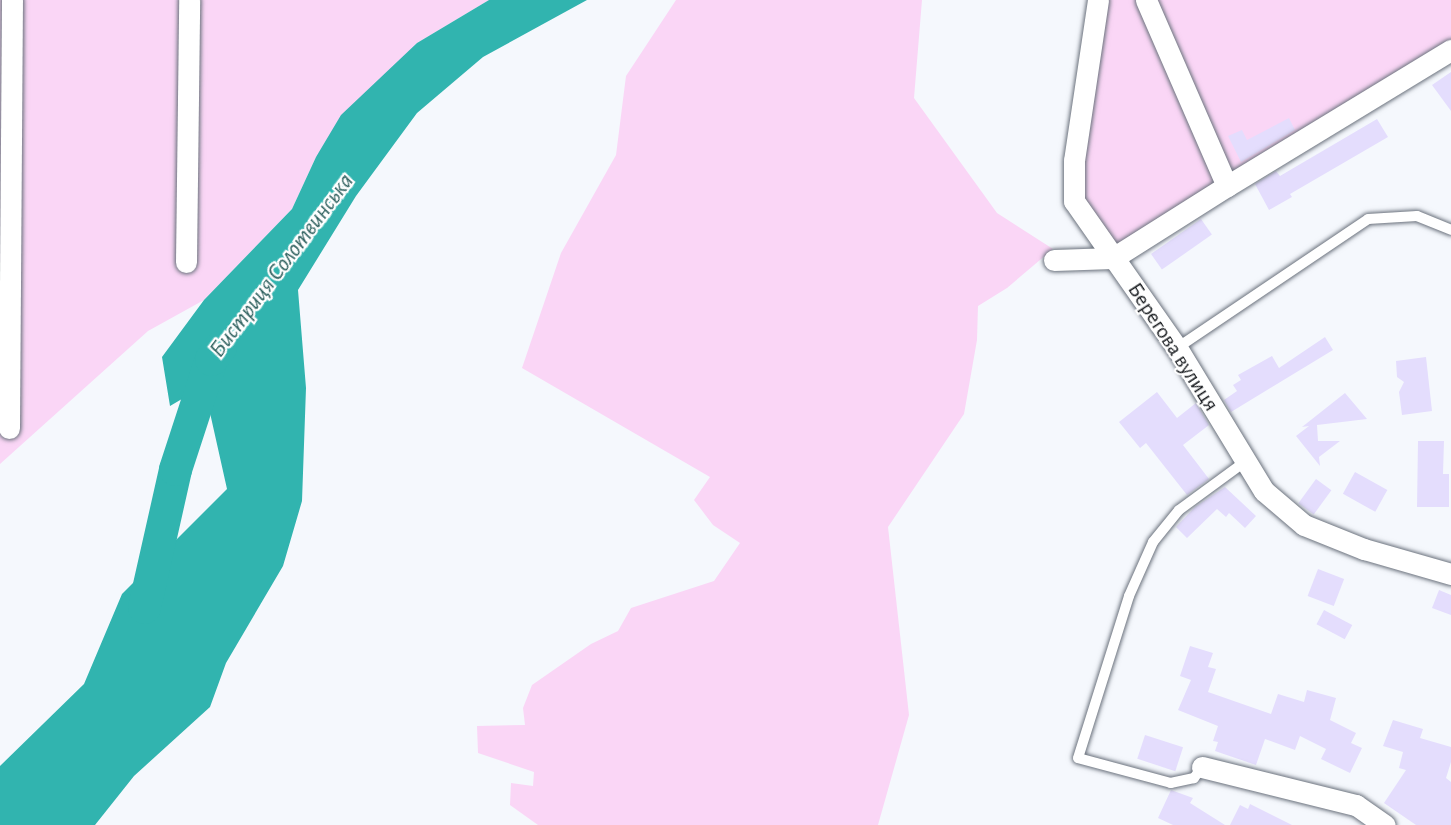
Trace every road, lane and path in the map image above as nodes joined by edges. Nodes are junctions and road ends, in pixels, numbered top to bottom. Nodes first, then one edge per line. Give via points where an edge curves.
1 (12, 0) edge
2 (189, 0) edge
3 (1098, 0) edge
4 (1146, 0) edge
5 (1451, 50) edge
6 (1227, 186) junction
7 (1451, 230) edge
8 (1113, 258) junction
9 (1054, 260) dead end
10 (186, 262) dead end
11 (1177, 348) junction
12 (9, 428) dead end
13 (1246, 461) junction
14 (1451, 574) edge
15 (1202, 767) joint
16 (1385, 825) edge

1 - 12 street
2 - 10 street
3 - 8 street, Берегова вулиця via 1074,159 1074,201
4 - 6 street
5 - 6 street
6 - 8 street
7 - 11 lane via 1417,216 1368,219
8 - 9 street
8 - 11 street, Берегова вулиця
11 - 13 street, Берегова вулиця
13 - 14 street, Берегова вулиця via 1264,491 1304,525 1364,549
13 - 15 lane via 1179,510 1153,542 1130,596 1078,758 1171,783 1194,778
15 - 16 street via 1356,805

